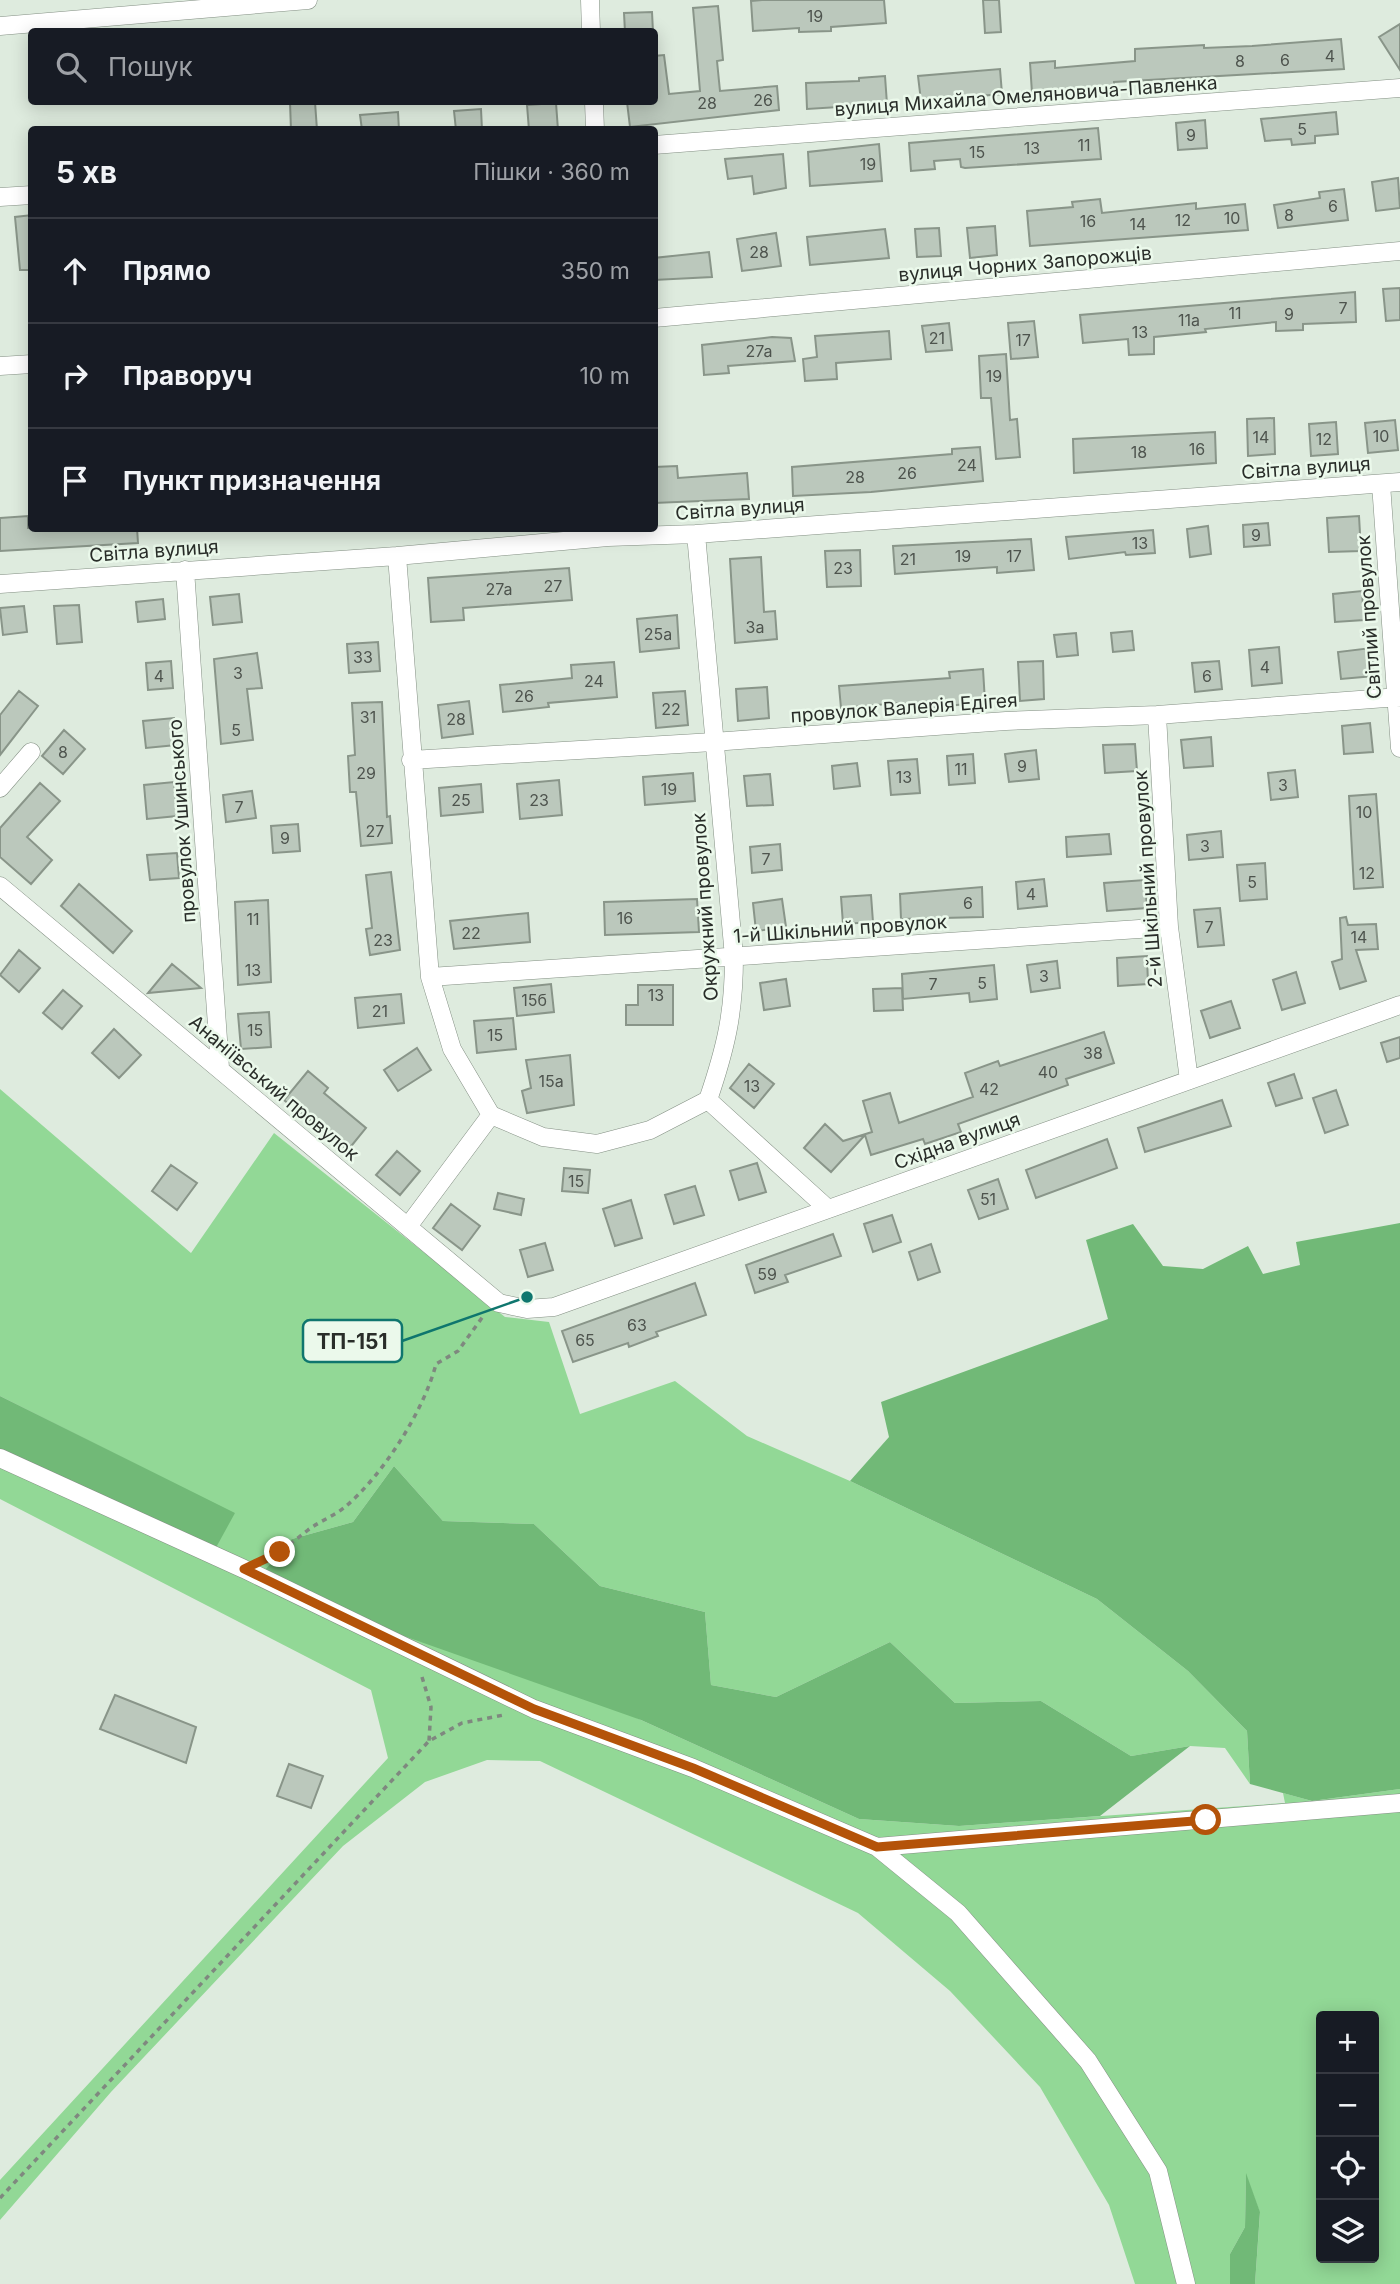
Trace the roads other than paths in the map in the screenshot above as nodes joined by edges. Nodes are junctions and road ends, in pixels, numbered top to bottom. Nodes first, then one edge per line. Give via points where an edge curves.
1 (308, 0) edge
2 (590, 0) edge
3 (174, 5) edge
4 (0, 26) edge
5 (591, 28) edge
6 (1400, 88) edge
7 (594, 105) edge
8 (595, 126) edge
9 (658, 145) edge
10 (28, 195) edge
11 (0, 197) edge
12 (1400, 251) edge
13 (658, 318) edge
14 (28, 364) edge
15 (0, 366) edge
16 (1400, 482) edge
17 (1381, 484) junction
18 (608, 533) edge
19 (696, 534) junction
20 (397, 556) junction
21 (185, 570) junction
22 (0, 584) edge
23 (1398, 696) edge
24 (1157, 715) junction
25 (713, 742) junction
26 (1400, 748) edge
27 (31, 752) dead end
28 (411, 760) junction
29 (0, 788) edge
30 (0, 886) edge
31 (1168, 927) junction
32 (734, 957) junction
33 (430, 977) junction
34 (1400, 1005) edge
35 (220, 1068) junction
36 (1189, 1080) junction
37 (708, 1100) junction
38 (491, 1115) junction
39 (828, 1209) junction
40 (409, 1225) junction
41 (527, 1309) joint
42 (0, 1458) edge
43 (1400, 1803) edge
44 (877, 1847) junction
45 (1186, 2284) edge

1 - 3 street
2 - 5 street
3 - 4 street
6 - 9 street, вулиця Михайла Омеляновича-Павленка
7 - 8 street
10 - 11 street
12 - 13 street, вулиця Чорних Запорожців
14 - 15 street
16 - 17 street, Світла вулиця
17 - 19 street, Світла вулиця
17 - 23 street, Світлий провулок
18 - 19 street, Світла вулиця
18 - 20 street, Світла вулиця
19 - 25 street, Окружний провулок
20 - 21 street, Світла вулиця
20 - 28 street
21 - 22 street, Світла вулиця
21 - 35 street, провулок Ушинського
23 - 24 street, провулок Валерія Едігея
23 - 26 street, Світлий провулок
24 - 25 street, провулок Валерія Едігея
24 - 31 street, 2-й Шкільний провулок
25 - 28 street, провулок Валерія Едігея
25 - 32 street, Окружний провулок
27 - 29 street
28 - 33 street
30 - 35 street, Ананіївський провулок
31 - 32 street, 1-й Шкільний провулок
31 - 36 street, 2-й Шкільний провулок
32 - 33 street, 1-й Шкільний провулок
32 - 37 street, Окружний провулок via 734,1004
33 - 38 street via 452,1049
34 - 36 street, Східна вулиця
35 - 40 street, Ананіївський провулок via 342,1174
36 - 39 street, Східна вулиця
37 - 38 street via 650,1130 597,1144 543,1137
37 - 39 street
38 - 40 street
39 - 41 street, Східна вулиця via 554,1307
40 - 41 street, Ананіївський провулок via 499,1303
42 - 44 street via 534,1709 693,1768
43 - 44 street
44 - 45 street via 958,1913 1088,2061 1158,2171

